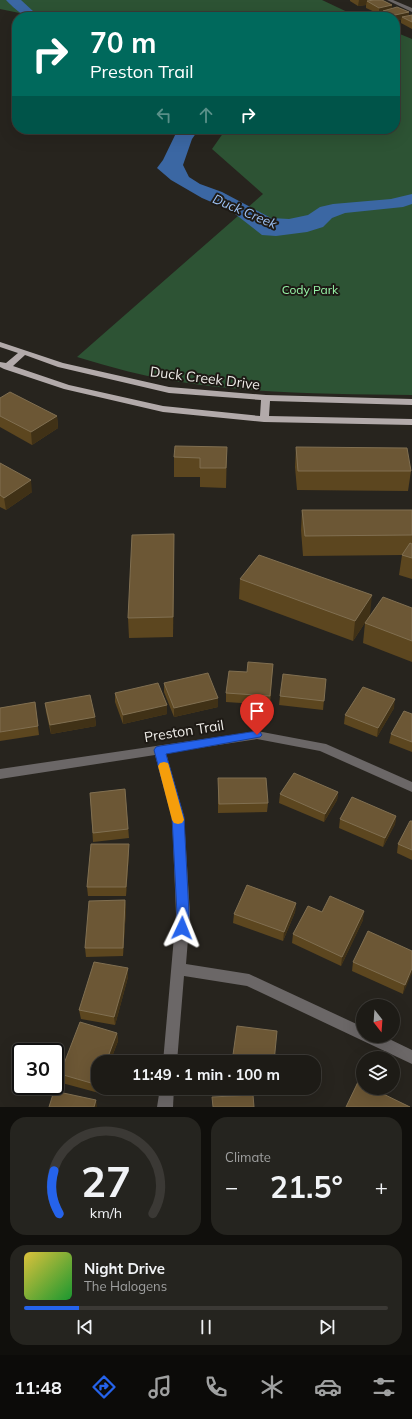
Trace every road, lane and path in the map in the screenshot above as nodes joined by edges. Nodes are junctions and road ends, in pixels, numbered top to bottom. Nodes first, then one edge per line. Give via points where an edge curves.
1 (388, 0) edge
2 (411, 9) edge
3 (0, 344) edge
4 (24, 352) junction
5 (4, 365) edge
6 (266, 398) junction
7 (412, 402) edge
8 (264, 419) junction
9 (412, 422) edge
10 (160, 750) junction
11 (0, 774) edge
12 (412, 787) edge
13 (179, 969) junction
14 (356, 1031) edge
15 (383, 1043) edge
16 (171, 1055) edge
17 (412, 1057) edge
18 (166, 1095) edge
19 (165, 1107) edge

1 - 2 street
3 - 4 main road, Duck Creek Drive
4 - 5 main road
4 - 6 main road, Duck Creek Drive via 61,365 170,390
5 - 8 main road via 67,387 163,409
6 - 7 main road, Duck Creek Drive
6 - 8 main road
8 - 9 main road
10 - 11 street, Preston Trail
10 - 12 street, Preston Trail via 257,735 322,747
10 - 13 street via 178,817 183,914
13 - 14 street via 249,980
13 - 16 street
15 - 17 street
18 - 19 street

